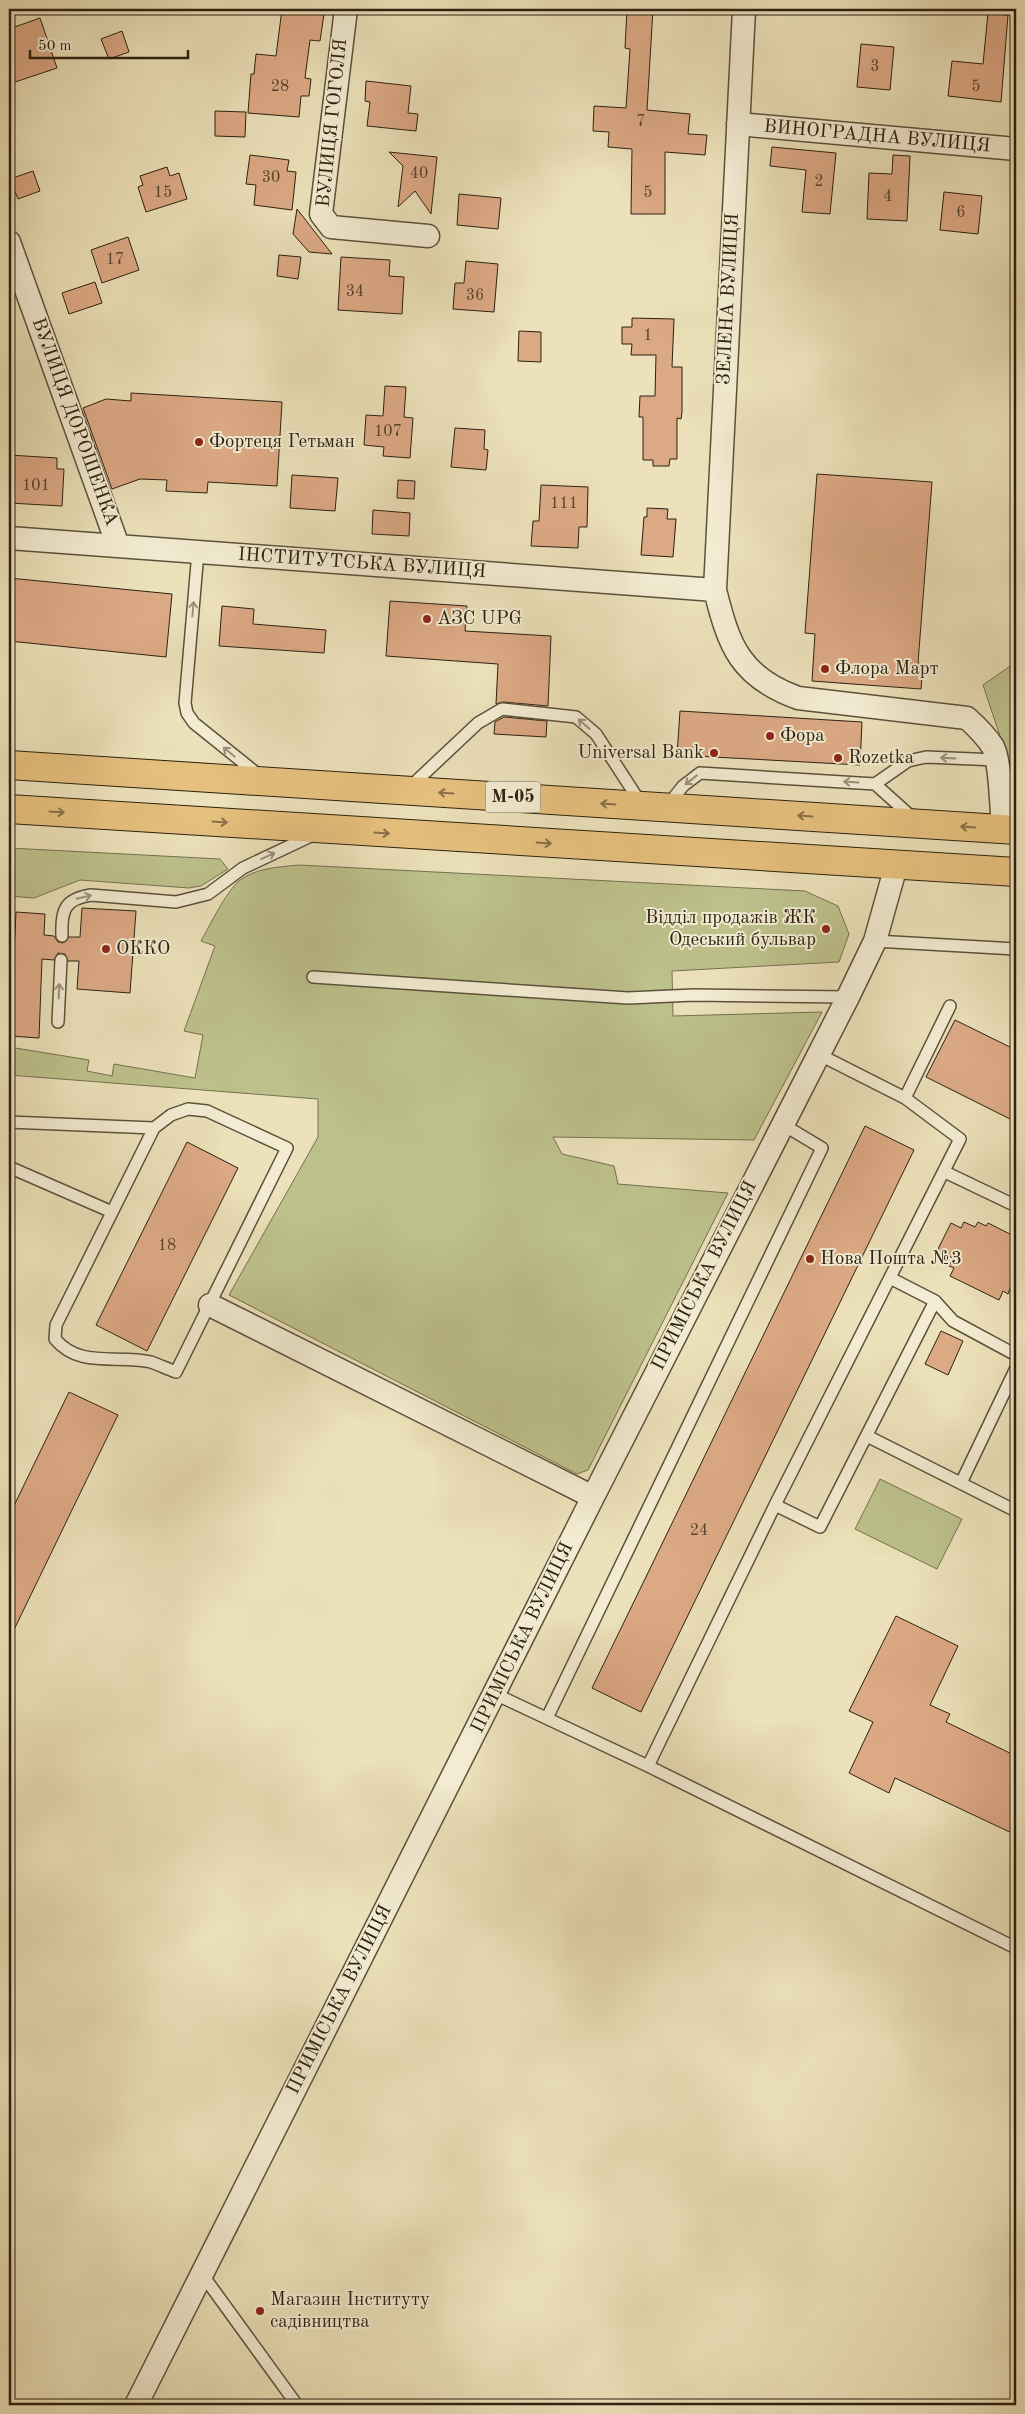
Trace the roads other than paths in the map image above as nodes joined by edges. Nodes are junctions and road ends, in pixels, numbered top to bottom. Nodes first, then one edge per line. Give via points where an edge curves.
1 (346, 9) edge
2 (744, 9) edge
3 (738, 124) junction
4 (1016, 149) edge
5 (428, 236) dead end
6 (9, 242) edge
7 (9, 538) edge
8 (118, 546) junction
9 (198, 552) junction
10 (715, 590) junction
11 (997, 760) junction
12 (9, 765) edge
13 (267, 782) junction
14 (875, 784) junction
15 (407, 790) junction
16 (655, 807) junction
17 (9, 809) edge
18 (920, 824) junction
19 (326, 829) junction
20 (1010, 829) edge
21 (896, 866) junction
22 (1016, 872) edge
23 (62, 936) dead end
24 (874, 941) junction
25 (1016, 949) edge
26 (61, 960) dead end
27 (314, 978) dead end
28 (848, 996) junction
29 (950, 1006) dead end
30 (58, 1022) dead end
31 (818, 1054) junction
32 (905, 1098) junction
33 (9, 1122) edge
34 (782, 1124) junction
35 (154, 1128) junction
36 (9, 1167) edge
37 (944, 1172) junction
38 (1016, 1206) edge
39 (112, 1212) junction
40 (890, 1278) junction
41 (935, 1302) junction
42 (210, 1305) junction
43 (1016, 1355) edge
44 (1016, 1368) edge
45 (867, 1436) junction
46 (961, 1483) junction
47 (593, 1497) junction
48 (775, 1505) junction
49 (1016, 1511) edge
50 (495, 1694) junction
51 (546, 1718) junction
52 (648, 1766) junction
53 (1016, 1948) edge
54 (202, 2274) junction
55 (136, 2405) edge
56 (296, 2405) edge

1 - 5 street, ВУЛИЦЯ ГОГОЛЯ via 321,214 331,227
2 - 3 street, ЗЕЛЕНА ВУЛИЦЯ
3 - 4 street, ВИНОГРАДНА ВУЛИЦЯ
3 - 10 street, ЗЕЛЕНА ВУЛИЦЯ
6 - 8 street, ВУЛИЦЯ ДОРОШЕНКА
7 - 8 street, ІНСТИТУТСЬКА ВУЛИЦЯ
8 - 9 street, ІНСТИТУТСЬКА ВУЛИЦЯ
9 - 10 street, ІНСТИТУТСЬКА ВУЛИЦЯ
13 -> 9 lane via 194,723 187,713 185,703
10 - 11 street, ЗЕЛЕНА ВУЛИЦЯ via 735,651 751,672 776,690 798,698 967,718 993,748
11 -> 14 lane via 926,757 908,761
11 - 20 street
12 - 13 highway, М-05
13 - 15 highway, М-05
14 -> 16 lane via 700,773
14 - 18 lane
16 -> 15 highway, М-05
16 -> 15 lane via 596,734 576,717 502,708 478,723
18 -> 16 highway, М-05
17 -> 19 highway, М-05
20 -> 18 highway, М-05
19 -> 21 highway, М-05
23 -> 19 lane via 63,911 69,902 80,896 176,902 208,894 243,868
21 - 22 highway, М-05
21 - 24 street, ПРИМІСЬКА ВУЛИЦЯ
24 - 25 lane
24 - 28 street, ПРИМІСЬКА ВУЛИЦЯ
30 -> 26 lane
27 - 28 lane via 628,998
28 - 31 street, ПРИМІСЬКА ВУЛИЦЯ
29 - 32 lane
31 - 32 lane
31 - 34 street, ПРИМІСЬКА ВУЛИЦЯ
32 - 37 lane via 960,1139
33 - 35 lane
34 - 47 street, ПРИМІСЬКА ВУЛИЦЯ
34 - 51 lane via 822,1148
35 - 39 lane
35 - 42 lane via 171,1115 188,1109 207,1111 288,1148
36 - 39 lane
37 - 38 lane
37 - 40 lane
39 - 42 lane via 56,1325 55,1339 64,1350 78,1356 150,1362 176,1372
40 - 41 lane
40 - 48 lane
41 - 43 lane via 953,1321
41 - 45 lane
42 - 47 street
44 - 46 lane
45 - 46 lane
45 - 48 lane via 820,1527
46 - 49 lane
47 - 50 street, ПРИМІСЬКА ВУЛИЦЯ
48 - 52 lane
50 - 51 lane
50 - 54 street, ПРИМІСЬКА ВУЛИЦЯ
51 - 52 lane
52 - 53 lane
54 - 55 street, ПРИМІСЬКА ВУЛИЦЯ
54 - 56 lane

